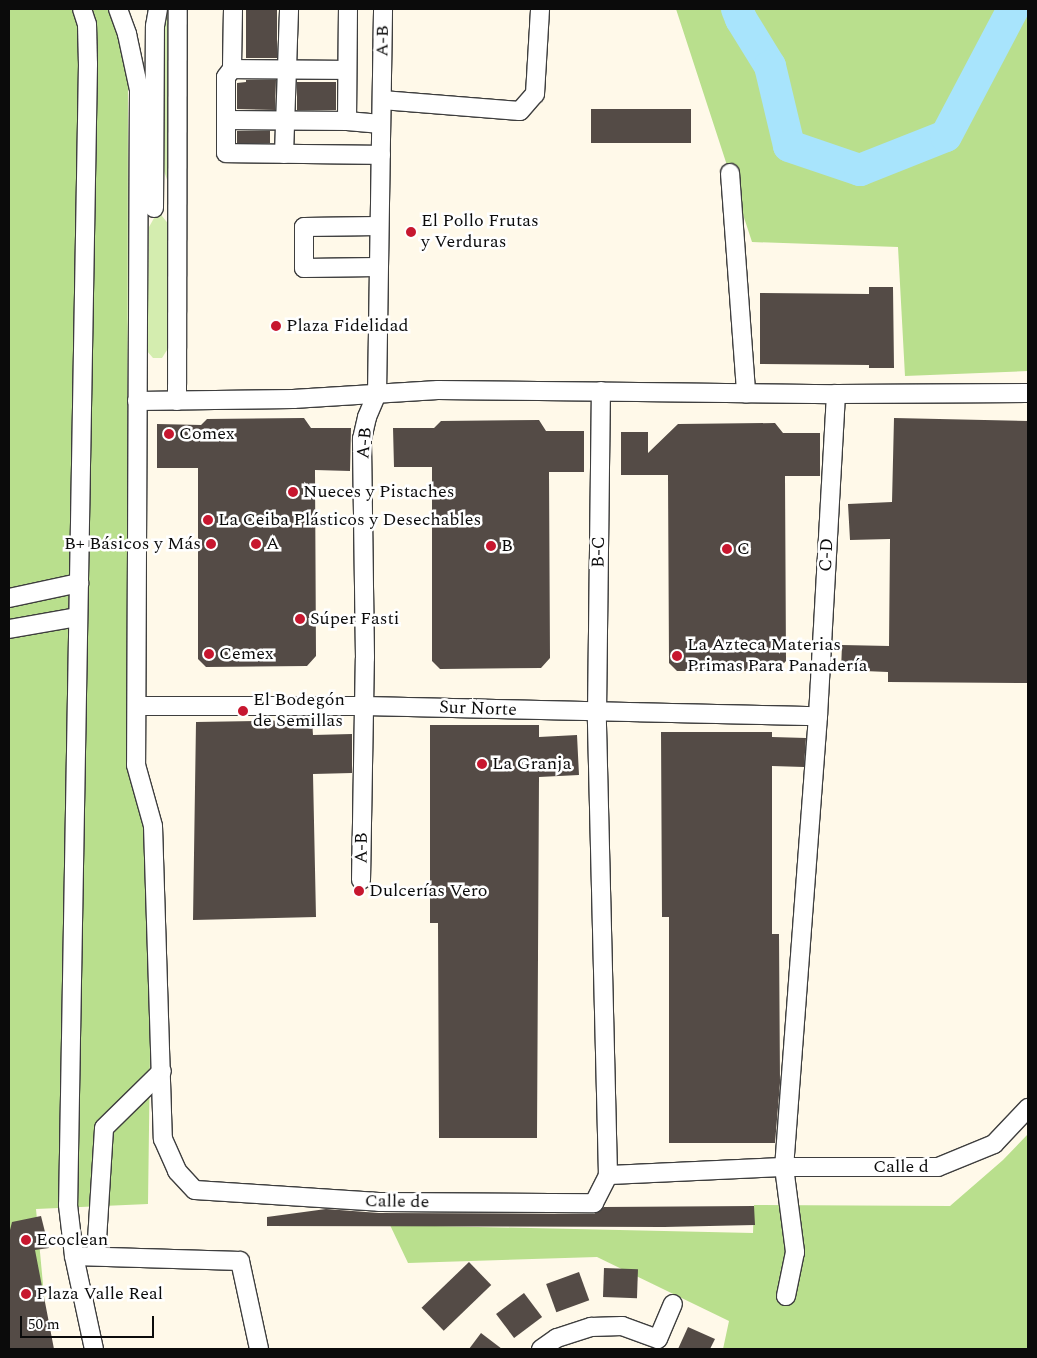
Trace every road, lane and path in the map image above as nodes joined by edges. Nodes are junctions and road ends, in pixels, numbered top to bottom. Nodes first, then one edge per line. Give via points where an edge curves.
1 (82, 9) edge
2 (118, 9) edge
3 (158, 9) edge
4 (178, 9) edge
5 (233, 9) edge
6 (289, 9) edge
7 (348, 9) edge
8 (383, 9) edge
9 (540, 9) edge
10 (232, 69) junction
11 (287, 70) junction
12 (347, 70) junction
13 (382, 100) junction
14 (226, 120) junction
15 (285, 120) junction
16 (347, 121) junction
17 (381, 124) junction
18 (284, 154) junction
19 (381, 155) junction
20 (730, 172) dead end
21 (146, 205) junction
22 (179, 222) junction
23 (379, 226) junction
24 (378, 268) junction
25 (601, 391) junction
26 (746, 393) junction
27 (1028, 393) edge
28 (377, 394) junction
29 (836, 394) junction
30 (137, 401) junction
31 (176, 401) junction
32 (78, 582) junction
33 (9, 598) edge
34 (78, 617) junction
35 (9, 629) edge
36 (137, 706) junction
37 (364, 706) junction
38 (597, 713) junction
39 (818, 716) junction
40 (361, 880) dead end
41 (162, 1071) junction
42 (1028, 1108) edge
43 (784, 1167) junction
44 (608, 1175) junction
45 (74, 1256) junction
46 (96, 1256) junction
47 (786, 1296) dead end
48 (673, 1304) dead end
49 (94, 1349) edge
50 (259, 1349) edge
51 (541, 1349) edge

1 - 32 street via 87,24 88,64
2 - 21 street via 139,90
3 - 21 street
4 - 22 street
5 - 10 street
6 - 11 street
7 - 12 street
8 - 13 street, A-B
9 - 13 street via 535,94 520,111
10 - 11 street
10 - 14 street via 226,77
11 - 12 street
11 - 15 street
12 - 16 street
13 - 17 street, A-B
14 - 15 street
14 - 18 street via 226,153
15 - 16 street
15 - 18 street
16 - 17 street
17 - 19 street, A-B
18 - 19 street
19 - 23 street, A-B
20 - 26 street
21 - 22 street
21 - 30 street
22 - 31 street
23 - 24 street, A-B
23 - 24 street via 304,226 304,268
24 - 28 street, A-B
25 - 26 street
25 - 28 street via 438,390
25 - 38 street, B-C
26 - 29 street
27 - 29 street
28 - 31 street via 293,400
28 - 37 street, A-B via 362,439
29 - 39 street, C-D
30 - 31 street
30 - 36 street
32 - 33 street
32 - 34 street
34 - 35 street
34 - 45 street via 68,1205
36 - 37 street, Sur Norte
36 - 41 street via 136,765 154,826
37 - 38 street, Sur Norte
37 - 40 street, A-B
38 - 39 street, Sur Norte
38 - 44 street, B-C
39 - 43 street, C-D
41 - 44 street, Calle de via 163,1139 177,1170 196,1190 389,1202 594,1203
41 - 46 street via 104,1128
42 - 43 street, Calle d via 994,1144 938,1167
43 - 44 street, Calle d
43 - 47 street, C-D via 795,1252
45 - 46 street
45 - 49 street
46 - 50 street via 240,1261
48 - 51 street via 658,1339 622,1326 591,1327 557,1338

